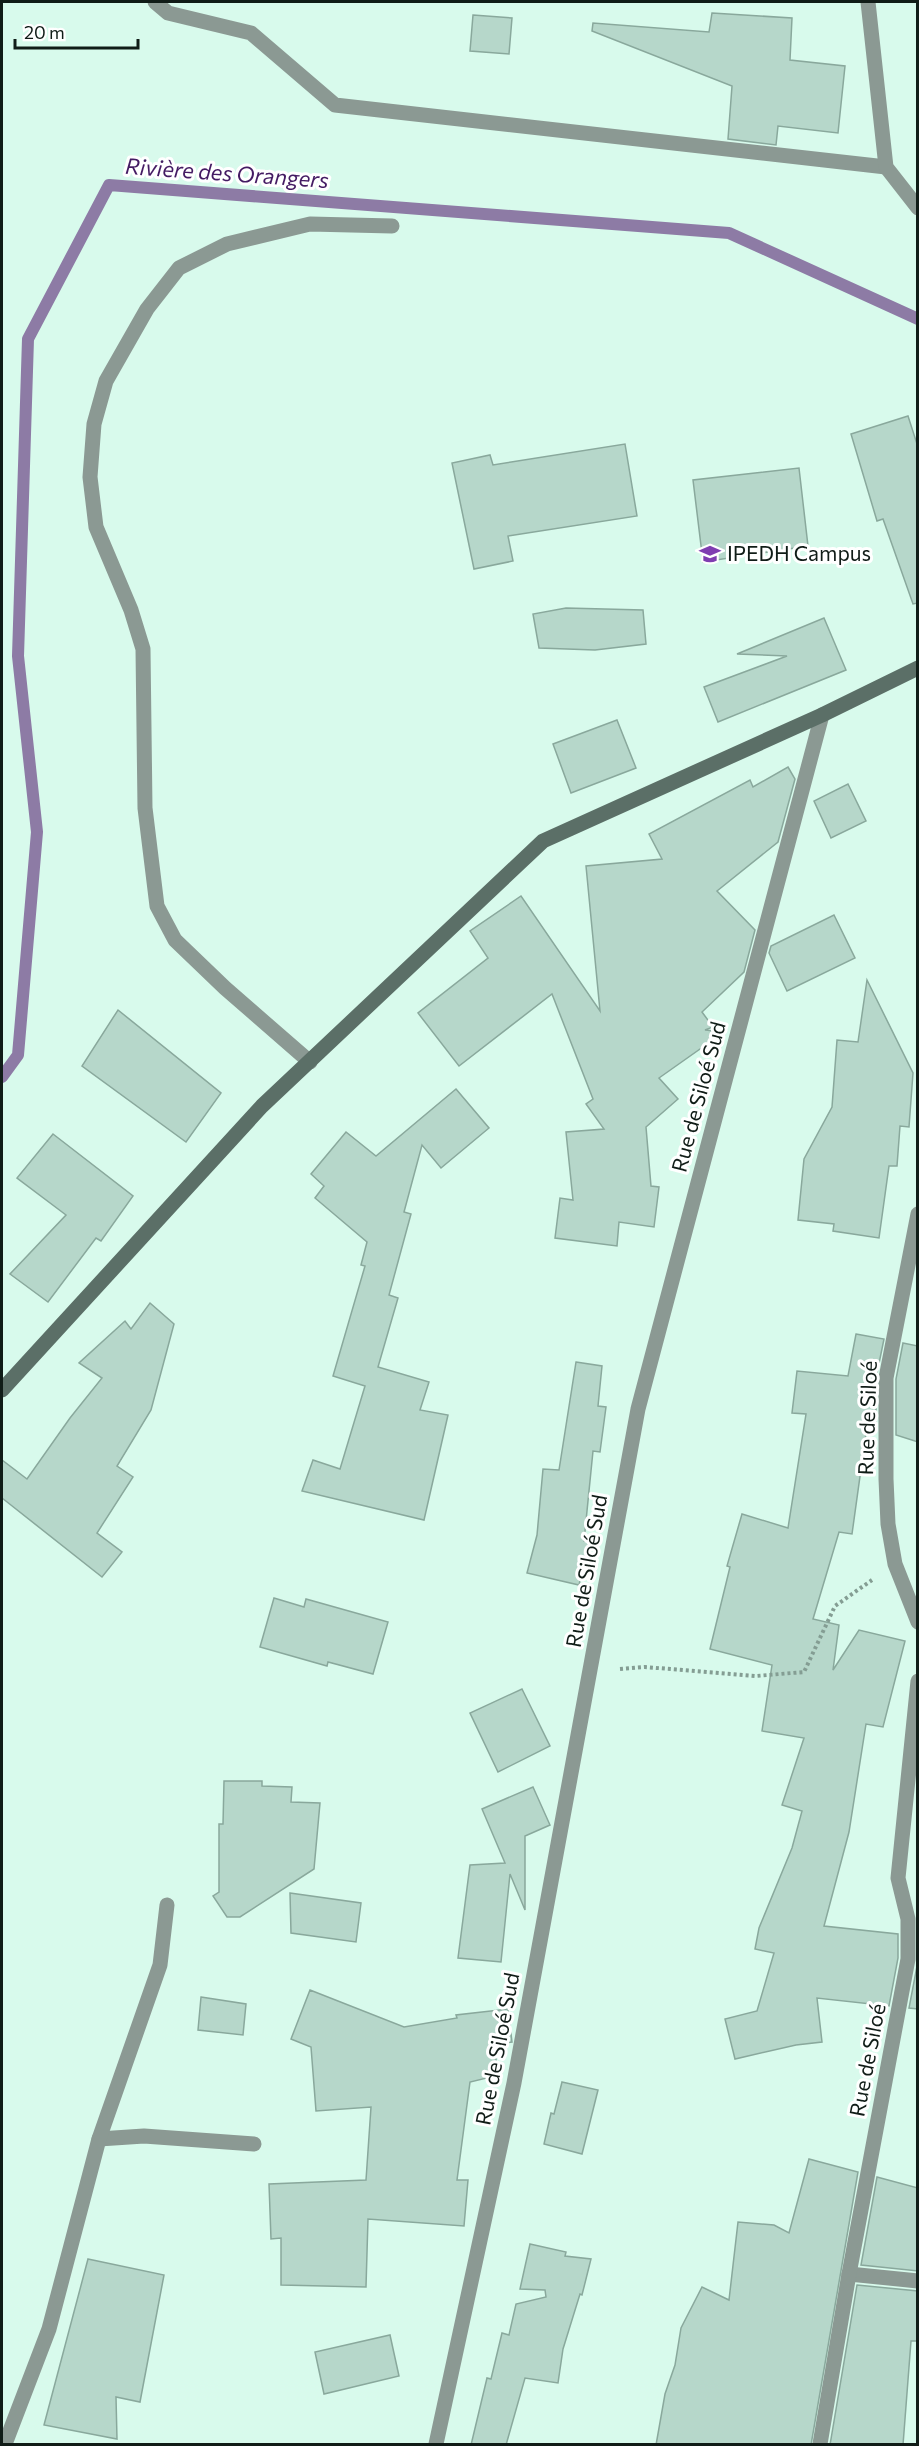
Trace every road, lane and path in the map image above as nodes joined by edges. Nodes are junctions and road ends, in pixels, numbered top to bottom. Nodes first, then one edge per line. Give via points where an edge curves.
1 (155, 2) edge
2 (868, 2) edge
3 (886, 167) junction
4 (918, 208) edge
5 (392, 226) dead end
6 (918, 668) edge
7 (822, 715) junction
8 (310, 1062) junction
9 (918, 1214) edge
10 (2, 1390) edge
11 (895, 1564) junction
12 (918, 1622) edge
13 (590, 1672) junction
14 (918, 1681) edge
15 (167, 1905) dead end
16 (99, 2139) junction
17 (254, 2144) dead end
18 (849, 2274) junction
19 (918, 2281) edge
20 (5, 2445) edge
21 (436, 2445) edge
22 (820, 2445) edge

1 - 3 street via 168,13 251,33 335,105
2 - 3 street
3 - 4 street
5 - 8 street via 310,224 227,244 179,268 147,309 106,381 93,434 90,477 96,527 143,649 145,808 157,906 175,940
6 - 7 street
7 - 8 street via 543,841
7 - 13 street, Rue de Siloé Sud via 638,1409
8 - 10 street via 262,1106
9 - 11 street, Rue de Siloé via 886,1378 887,1513
11 - 12 street, Rue de Siloé
11 - 13 path via 835,1606 804,1672 756,1676 645,1667
13 - 21 street, Rue de Siloé Sud via 514,2083
14 - 18 street, Rue de Siloé via 898,1878 908,1919 908,1959
15 - 16 street via 160,1965
16 - 17 street via 144,2136
16 - 20 street via 49,2329
18 - 19 street
18 - 22 street, Rue de Siloé

